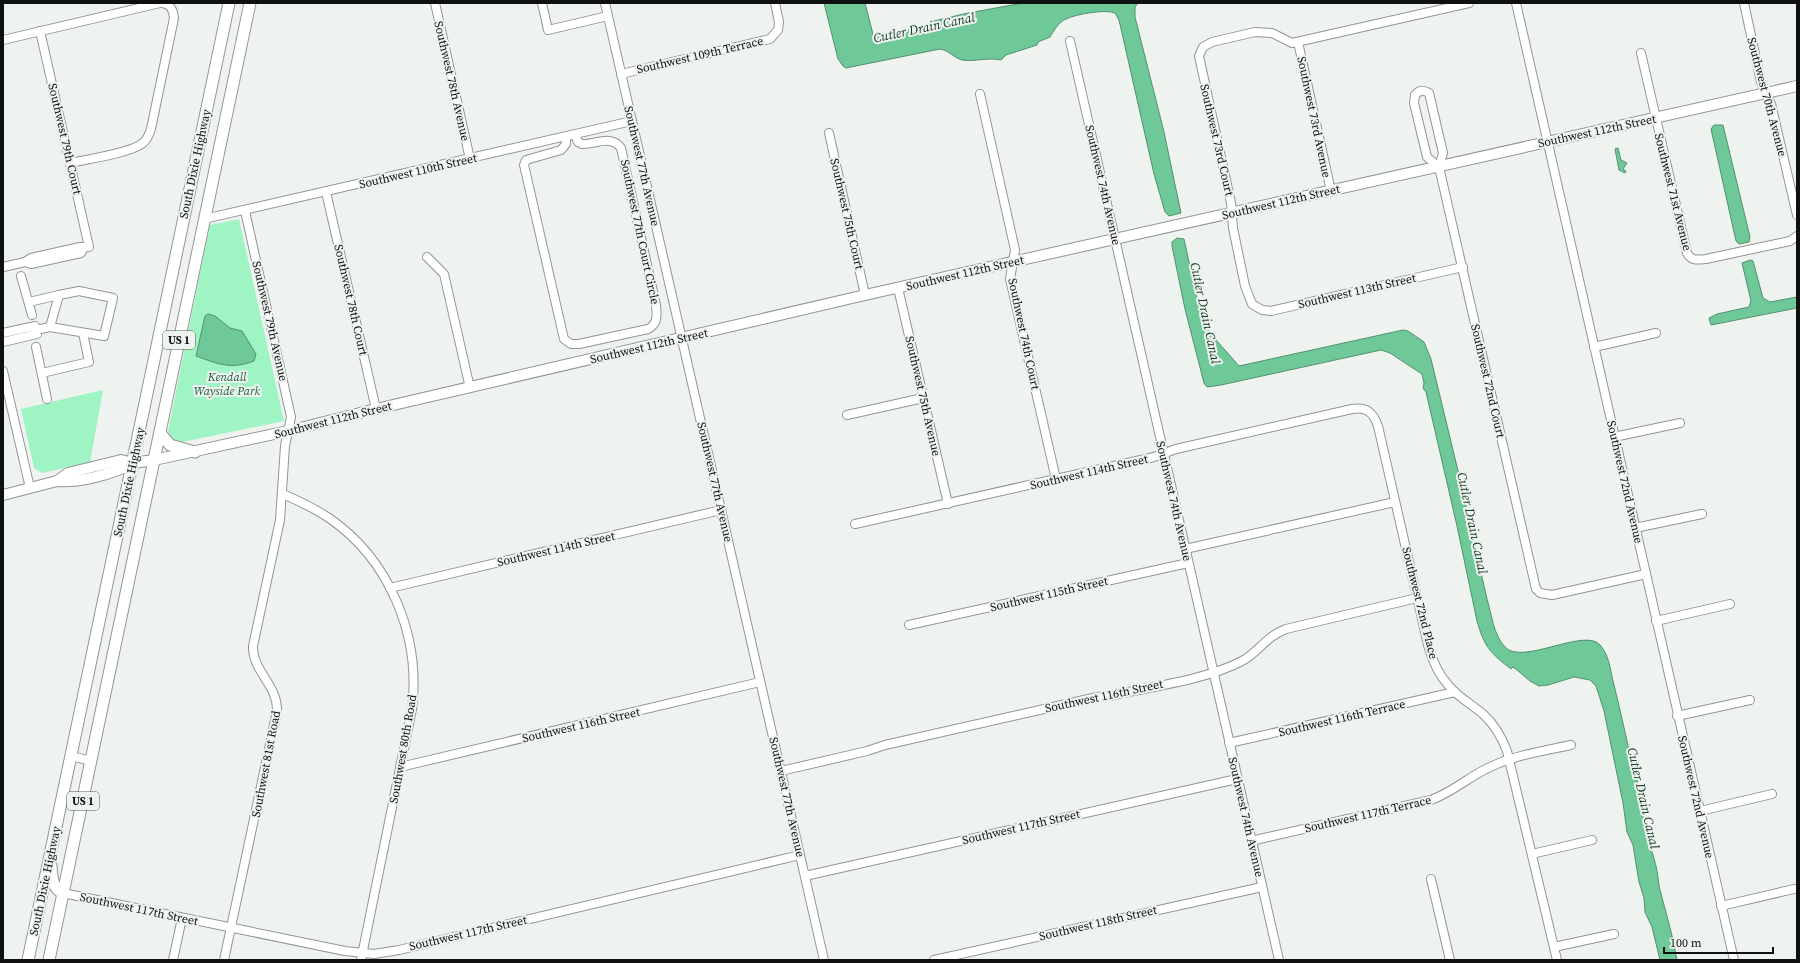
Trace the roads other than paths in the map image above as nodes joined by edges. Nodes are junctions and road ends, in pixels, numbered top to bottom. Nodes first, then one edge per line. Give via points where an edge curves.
1 (229, 3) edge
2 (250, 3) edge
3 (435, 3) edge
4 (542, 3) edge
5 (605, 3) edge
6 (775, 3) edge
7 (1469, 3) edge
8 (1516, 3) edge
9 (1744, 3) edge
10 (164, 4) edge
11 (608, 16) junction
12 (40, 31) junction
13 (3, 40) edge
14 (1070, 41) dead end
15 (1298, 42) junction
16 (1641, 53) dead end
17 (621, 74) junction
18 (1797, 86) edge
19 (1766, 93) junction
20 (980, 94) dead end
21 (1656, 118) junction
22 (632, 121) junction
23 (828, 132) dead end
24 (575, 135) junction
25 (566, 137) junction
26 (1548, 141) junction
27 (541, 143) junction
28 (541, 156) junction
29 (470, 159) junction
30 (70, 163) junction
31 (1439, 167) junction
32 (1331, 191) junction
33 (326, 192) junction
34 (245, 211) junction
35 (1232, 213) junction
36 (1797, 215) edge
37 (204, 219) junction
38 (183, 224) junction
39 (1797, 236) edge
40 (1115, 239) junction
41 (428, 257) dead end
42 (1012, 263) junction
43 (3, 267) edge
44 (1463, 267) junction
45 (21, 276) dead end
46 (898, 288) junction
47 (59, 295) junction
48 (865, 295) junction
49 (29, 302) junction
50 (1252, 304) joint
51 (32, 315) dead end
52 (50, 327) junction
53 (36, 330) junction
54 (3, 333) edge
55 (82, 333) junction
56 (1656, 333) dead end
57 (681, 338) junction
58 (3, 342) edge
59 (36, 347) dead end
60 (1594, 347) junction
61 (3, 371) edge
62 (42, 373) junction
63 (470, 388) junction
64 (923, 398) junction
65 (47, 399) dead end
66 (376, 409) junction
67 (1368, 410) joint
68 (847, 415) dead end
69 (1680, 423) dead end
70 (288, 431) junction
71 (160, 433) junction
72 (1614, 437) junction
73 (195, 452) junction
74 (1164, 454) junction
75 (154, 460) junction
76 (133, 463) junction
77 (1056, 479) junction
78 (30, 488) junction
79 (283, 494) junction
80 (3, 495) edge
81 (1395, 502) junction
82 (948, 504) junction
83 (721, 510) junction
84 (1702, 514) dead end
85 (855, 524) dead end
86 (1635, 528) junction
87 (1185, 549) junction
88 (1188, 563) junction
89 (1646, 574) junction
90 (390, 588) junction
91 (1417, 598) junction
92 (1730, 604) dead end
93 (1656, 621) junction
94 (909, 625) dead end
95 (1213, 672) junction
96 (760, 682) junction
97 (1455, 692) junction
98 (1750, 700) dead end
99 (1678, 716) junction
100 (1229, 743) junction
101 (1571, 745) dead end
102 (71, 756) junction
103 (1509, 760) junction
104 (91, 761) junction
105 (400, 767) junction
106 (781, 771) junction
107 (1237, 779) junction
108 (1772, 794) dead end
109 (1700, 810) junction
110 (1592, 840) dead end
111 (1251, 841) junction
112 (50, 853) junction
113 (1532, 854) junction
114 (800, 855) junction
115 (805, 876) junction
116 (1431, 879) dead end
117 (1262, 887) junction
118 (1794, 889) dead end
119 (63, 893) junction
120 (1721, 906) junction
121 (182, 918) junction
122 (231, 928) junction
123 (1614, 934) dead end
124 (1554, 947) junction
125 (361, 957) edge
126 (28, 960) edge
127 (49, 960) edge
128 (173, 960) edge
129 (224, 960) edge
130 (824, 960) edge
131 (934, 960) edge
132 (1279, 960) edge
133 (1450, 960) edge
134 (1557, 960) edge
135 (1734, 960) edge

1 - 38 highway, South Dixie Highway / US 1
2 - 37 highway, South Dixie Highway / US 1
3 - 29 street, Southwest 78th Avenue
4 - 11 street via 548,30
5 - 11 street, Southwest 77th Avenue
6 - 17 street, Southwest 109th Terrace via 779,22 777,33 766,41
7 - 15 street
8 - 26 street, Southwest 72nd Avenue
9 - 19 street, Southwest 70th Avenue via 1761,82
10 - 12 street
10 - 30 street via 172,9 174,18 148,138 129,150
11 - 17 street, Southwest 77th Avenue
12 - 13 street
12 - 30 street, Southwest 79th Court
14 - 40 street, Southwest 74th Avenue
15 - 32 street, Southwest 73rd Avenue
15 - 35 street, Southwest 73rd Court via 1292,43 1272,33 1260,32 1212,42 1200,52 1199,60
16 - 21 street, Southwest 71st Avenue
17 - 22 street, Southwest 77th Avenue
18 - 19 main road, Southwest 112th Street
19 - 21 main road, Southwest 112th Street
19 - 36 street, Southwest 70th Avenue via 1771,104
20 - 42 street, Southwest 74th Court via 1015,250
21 - 26 main road, Southwest 112th Street
21 - 39 street, Southwest 71st Avenue via 1687,253 1692,259 1706,259 1790,241
22 - 24 street, Southwest 110th Street
22 - 57 street, Southwest 77th Avenue
23 - 48 street, Southwest 75th Court
24 - 25 street, Southwest 110th Street
24 - 28 street, Southwest 77th Court Circle via 578,142 585,145 611,141 621,148 656,305 656,319 652,327 579,344 571,344 564,339 524,168 526,160
25 - 27 street, Southwest 110th Street
25 - 28 street via 566,144 561,150
26 - 31 main road, Southwest 112th Street
26 - 60 street, Southwest 72nd Avenue
27 - 28 street
27 - 29 street, Southwest 110th Street
29 - 33 street, Southwest 110th Street
30 - 43 street, Southwest 79th Court via 87,248 80,247 31,258
31 - 31 street, Southwest 72nd Court via 1443,153 1430,96 1426,91 1417,92 1414,103 1427,157
31 - 32 main road, Southwest 112th Street
31 - 44 street, Southwest 72nd Court
32 - 35 main road, Southwest 112th Street
33 - 34 street, Southwest 110th Street
33 - 66 street, Southwest 78th Court
34 - 37 street, Southwest 110th Street
34 - 70 street, Southwest 79th Avenue via 291,417
35 - 40 main road, Southwest 112th Street
35 - 50 street, Southwest 73rd Court via 1245,286
37 - 38 highway
37 - 71 highway, South Dixie Highway / US 1
38 - 76 highway, South Dixie Highway / US 1
40 - 42 main road, Southwest 112th Street
40 - 74 street, Southwest 74th Avenue
41 - 63 street via 444,274
42 - 46 main road, Southwest 112th Street
42 - 77 street, Southwest 74th Court via 1010,279
44 - 50 street, Southwest 113th Street via 1271,311 1262,310
44 - 89 street, Southwest 72nd Court via 1534,583 1540,593 1556,594
45 - 49 street
46 - 48 main road, Southwest 112th Street
46 - 64 street, Southwest 75th Avenue
47 - 49 street
47 - 52 street
47 - 55 street via 79,291 113,298 104,336
48 - 57 main road, Southwest 112th Street
49 - 51 street
52 - 53 street
52 - 55 street
53 - 54 street
53 - 58 street
55 - 62 street via 89,362
56 - 60 street
57 - 63 main road, Southwest 112th Street
57 - 83 street, Southwest 77th Avenue
59 - 62 street
60 - 72 street, Southwest 72nd Avenue
61 - 78 street
62 - 65 street
63 - 66 main road, Southwest 112th Street
64 - 68 street
64 - 82 street, Southwest 75th Avenue
66 - 70 main road, Southwest 112th Street
67 - 74 street, Southwest 114th Street via 1352,409
67 - 81 street, Southwest 72nd Place via 1373,414 1378,426
69 - 72 street
70 - 73 main road, Southwest 112th Street
70 - 79 street, Southwest 81st Road
71 - 73 highway via 170,445
71 - 75 highway, South Dixie Highway / US 1
72 - 86 street, Southwest 72nd Avenue
73 - 75 main road, Southwest 112th Street
74 - 77 street, Southwest 114th Street
74 - 87 street, Southwest 74th Avenue
75 - 76 main road, Southwest 112th Street
75 - 104 highway, South Dixie Highway / US 1
76 - 78 main road, Southwest 112th Street via 119,470
76 - 102 highway, South Dixie Highway / US 1
77 - 82 street, Southwest 114th Street
78 - 80 main road, Southwest 112th Street
79 - 90 street, Southwest 80th Road via 319,512 346,532 373,561
79 - 122 street, Southwest 81st Road via 253,651 256,662 275,693 277,711
81 - 87 street
81 - 91 street, Southwest 72nd Place
82 - 85 street, Southwest 114th Street
83 - 90 street, Southwest 114th Street
83 - 96 street, Southwest 77th Avenue
84 - 86 street
86 - 89 street, Southwest 72nd Avenue
87 - 88 street, Southwest 74th Avenue
88 - 94 street, Southwest 115th Street
88 - 95 street, Southwest 74th Avenue
89 - 93 street, Southwest 72nd Avenue
90 - 105 street, Southwest 80th Road via 408,634 414,673 412,709
91 - 95 street, Southwest 116th Street via 1286,629 1272,635 1243,661
91 - 97 street, Southwest 72nd Place via 1433,662
92 - 93 street
93 - 99 street, Southwest 72nd Avenue
95 - 100 street, Southwest 74th Avenue
95 - 106 street, Southwest 116th Street via 885,745
96 - 105 street, Southwest 116th Street
96 - 106 street, Southwest 77th Avenue
97 - 100 street, Southwest 116th Terrace
97 - 103 street, Southwest 72nd Place via 1492,723 1502,738
98 - 99 street
99 - 109 street, Southwest 72nd Avenue
100 - 107 street, Southwest 74th Avenue
101 - 103 street, Southwest 117th Terrace
102 - 104 street
102 - 112 highway, South Dixie Highway / US 1
103 - 111 street, Southwest 117th Terrace via 1491,766 1451,792 1431,800
103 - 113 street, Southwest 72nd Place
104 - 119 highway, South Dixie Highway / US 1
105 - 125 street, Southwest 80th Road
106 - 114 street, Southwest 77th Avenue
107 - 111 street, Southwest 74th Avenue
107 - 115 street, Southwest 117th Street
108 - 109 street
109 - 120 street, Southwest 72nd Avenue
110 - 113 street
111 - 117 street, Southwest 74th Avenue
112 - 119 highway via 52,880
112 - 126 highway, South Dixie Highway / US 1
113 - 124 street, Southwest 72nd Place
114 - 115 street, Southwest 77th Avenue
114 - 125 street, Southwest 117th Street
115 - 130 street, Southwest 77th Avenue
116 - 133 street
117 - 131 street, Southwest 118th Street
117 - 132 street, Southwest 74th Avenue
118 - 120 street
119 - 121 street, Southwest 117th Street
119 - 127 highway, South Dixie Highway / US 1
120 - 135 street, Southwest 72nd Avenue
121 - 122 street, Southwest 117th Street
121 - 128 street
122 - 125 street, Southwest 117th Street
122 - 129 street, Southwest 81st Road
123 - 124 street
124 - 134 street, Southwest 72nd Place

